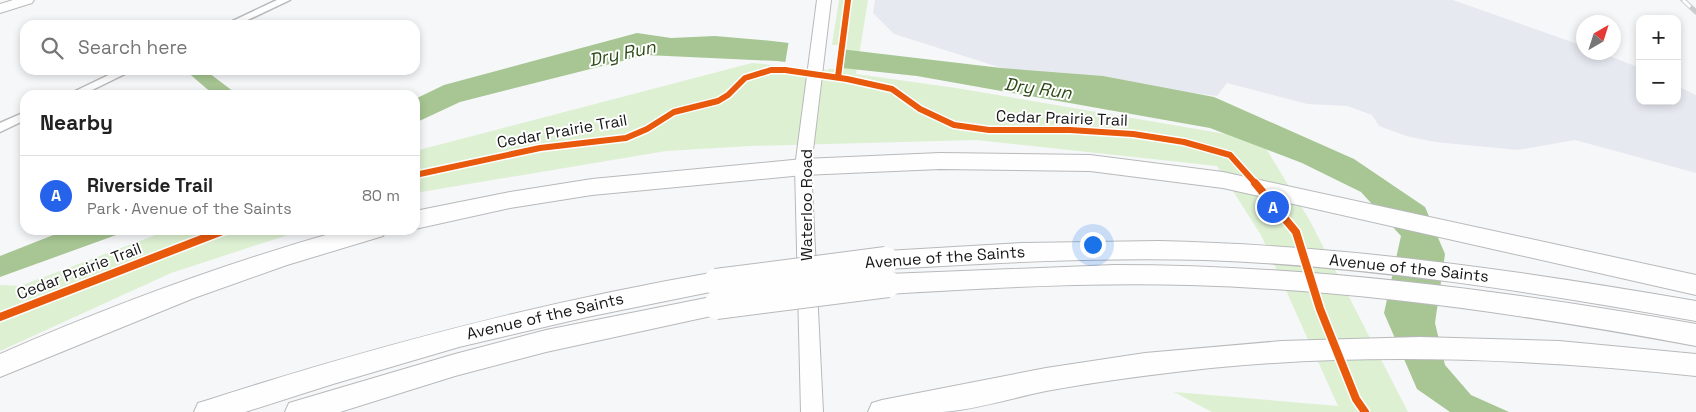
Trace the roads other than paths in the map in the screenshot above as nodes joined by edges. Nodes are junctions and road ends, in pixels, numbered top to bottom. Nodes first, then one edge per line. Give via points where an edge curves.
1 (27, 0) edge
2 (824, 0) edge
3 (281, 1) edge
4 (0, 9) edge
5 (240, 20) edge
6 (117, 75) edge
7 (84, 90) edge
8 (20, 118) edge
9 (0, 128) edge
10 (803, 167) junction
11 (420, 219) edge
12 (358, 235) edge
13 (887, 272) junction
14 (1696, 285) edge
15 (716, 294) junction
16 (1696, 311) edge
17 (1696, 335) edge
18 (1696, 365) edge
19 (0, 366) edge
20 (208, 412) edge
21 (299, 412) edge
22 (812, 412) edge
23 (882, 412) edge

1 - 4 main road
2 - 10 main road, Waterloo Road
3 - 5 street
6 - 7 street
8 - 9 street
10 - 11 highway via 592,187
10 - 14 highway via 948,161 1090,163 1223,180
10 - 22 main road, Waterloo Road
12 - 19 highway via 236,272 162,299
13 - 15 highway, Avenue of the Saints, bridge
13 - 16 highway, Avenue of the Saints via 1033,251 1249,253 1466,273
13 - 17 highway, Avenue of the Saints via 1256,278 1377,287 1471,297
15 - 20 highway, Avenue of the Saints via 629,296 446,339
15 - 21 highway, Avenue of the Saints via 419,375
18 - 23 highway via 1650,359 1509,351 1406,348 1289,352 1146,364 1044,379

